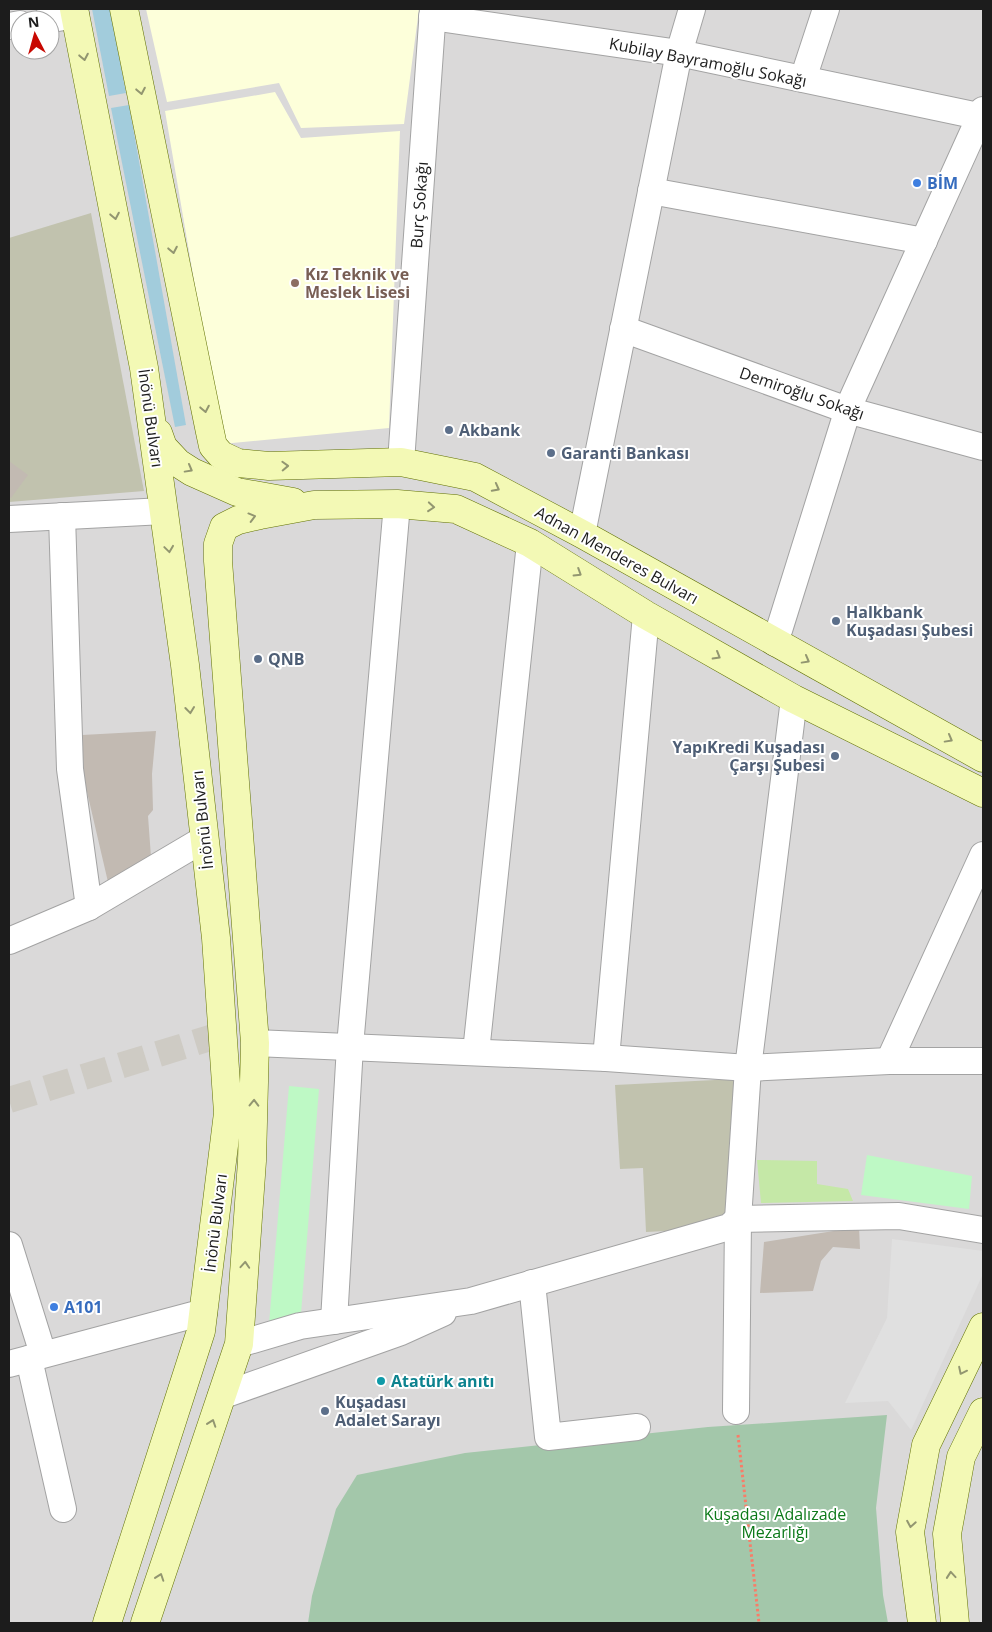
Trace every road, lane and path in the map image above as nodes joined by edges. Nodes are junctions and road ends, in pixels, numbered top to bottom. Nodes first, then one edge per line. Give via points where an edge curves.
1 (124, 9) edge
2 (692, 9) edge
3 (826, 9) edge
4 (75, 12) edge
5 (432, 13) edge
6 (60, 16) edge
7 (679, 53) junction
8 (804, 79) junction
9 (983, 114) edge
10 (651, 191) junction
11 (924, 241) junction
12 (623, 329) junction
13 (847, 410) junction
14 (152, 418) junction
15 (983, 447) edge
16 (401, 462) junction
17 (397, 504) junction
18 (314, 505) junction
19 (164, 511) junction
20 (62, 516) junction
21 (9, 519) edge
22 (582, 534) junction
23 (530, 543) junction
24 (218, 544) joint
25 (646, 615) junction
26 (775, 643) junction
27 (794, 699) junction
28 (983, 758) edge
29 (983, 793) edge
30 (204, 839) junction
31 (983, 855) edge
32 (89, 907) junction
33 (9, 941) edge
34 (255, 1043) junction
35 (350, 1046) junction
36 (476, 1052) junction
37 (606, 1058) junction
38 (889, 1060) junction
39 (983, 1061) edge
40 (748, 1068) junction
41 (738, 1219) junction
42 (983, 1230) edge
43 (9, 1245) edge
44 (532, 1283) junction
45 (471, 1300) junction
46 (203, 1321) junction
47 (334, 1321) junction
48 (983, 1327) edge
49 (239, 1344) junction
50 (27, 1359) edge
51 (221, 1396) junction
52 (736, 1411) joint
53 (983, 1412) edge
54 (637, 1427) dead end
55 (63, 1509) dead end
56 (107, 1623) edge
57 (145, 1623) edge
58 (759, 1623) edge
59 (922, 1623) edge
60 (955, 1623) edge

1 -> 16 main road, Adnan Menderes Bulvarı via 213,446 221,455 238,462 269,466
2 - 7 street
3 - 8 street
4 - 6 street
4 -> 14 main road, İnönü Bulvarı
5 - 7 street, Kubilay Bayramoğlu Sokağı
5 - 16 street, Burç Sokağı
7 - 8 street, Kubilay Bayramoğlu Sokağı
7 - 10 street
8 - 9 street, Kubilay Bayramoğlu Sokağı
9 - 11 street
10 - 11 street
10 - 12 street
11 - 13 street
12 - 13 street, Demiroğlu Sokağı
12 - 22 street
13 - 15 street, Demiroğlu Sokağı
13 - 26 street
14 -> 18 main road, Adnan Menderes Bulvarı via 163,447 192,472 237,492
14 - 19 main road, İnönü Bulvarı
16 -> 22 main road, Adnan Menderes Bulvarı via 475,477
17 - 18 main road, Adnan Menderes Bulvarı
17 -> 23 main road, Adnan Menderes Bulvarı via 456,509
17 - 35 street
24 -> 18 main road, Adnan Menderes Bulvarı via 224,527 238,520
19 - 20 street
19 -> 30 main road, İnönü Bulvarı
20 - 21 street
20 - 32 street via 70,770
22 - 26 main road, Adnan Menderes Bulvarı
23 -> 25 main road, Adnan Menderes Bulvarı
23 - 36 street
24 - 34 main road, İnönü Bulvarı
25 -> 27 main road, Adnan Menderes Bulvarı
25 - 37 street
26 -> 28 main road, Adnan Menderes Bulvarı
27 - 29 main road, Adnan Menderes Bulvarı
27 - 40 street
30 - 32 street
30 - 46 main road, İnönü Bulvarı via 216,938 228,1113
31 - 38 street
32 - 33 street
34 - 35 street
49 -> 34 main road, İnönü Bulvarı via 252,1162
35 - 36 street
35 - 47 street
36 - 37 street
37 - 40 street
38 - 39 street
38 - 40 street
40 - 41 street
41 - 42 street via 899,1216
41 - 44 street via 729,1227
41 - 52 street
43 - 50 street
44 - 45 street
44 - 54 street via 548,1437
45 - 47 street
45 - 51 street via 401,1332
46 - 49 main road
46 - 50 street
46 - 56 main road, İnönü Bulvarı
47 - 49 street via 300,1326
48 -> 59 main road via 926,1445 910,1532
49 - 51 main road, İnönü Bulvarı
50 - 55 street
57 -> 51 main road, İnönü Bulvarı
52 - 58 path
60 -> 53 main road via 947,1534 961,1457

